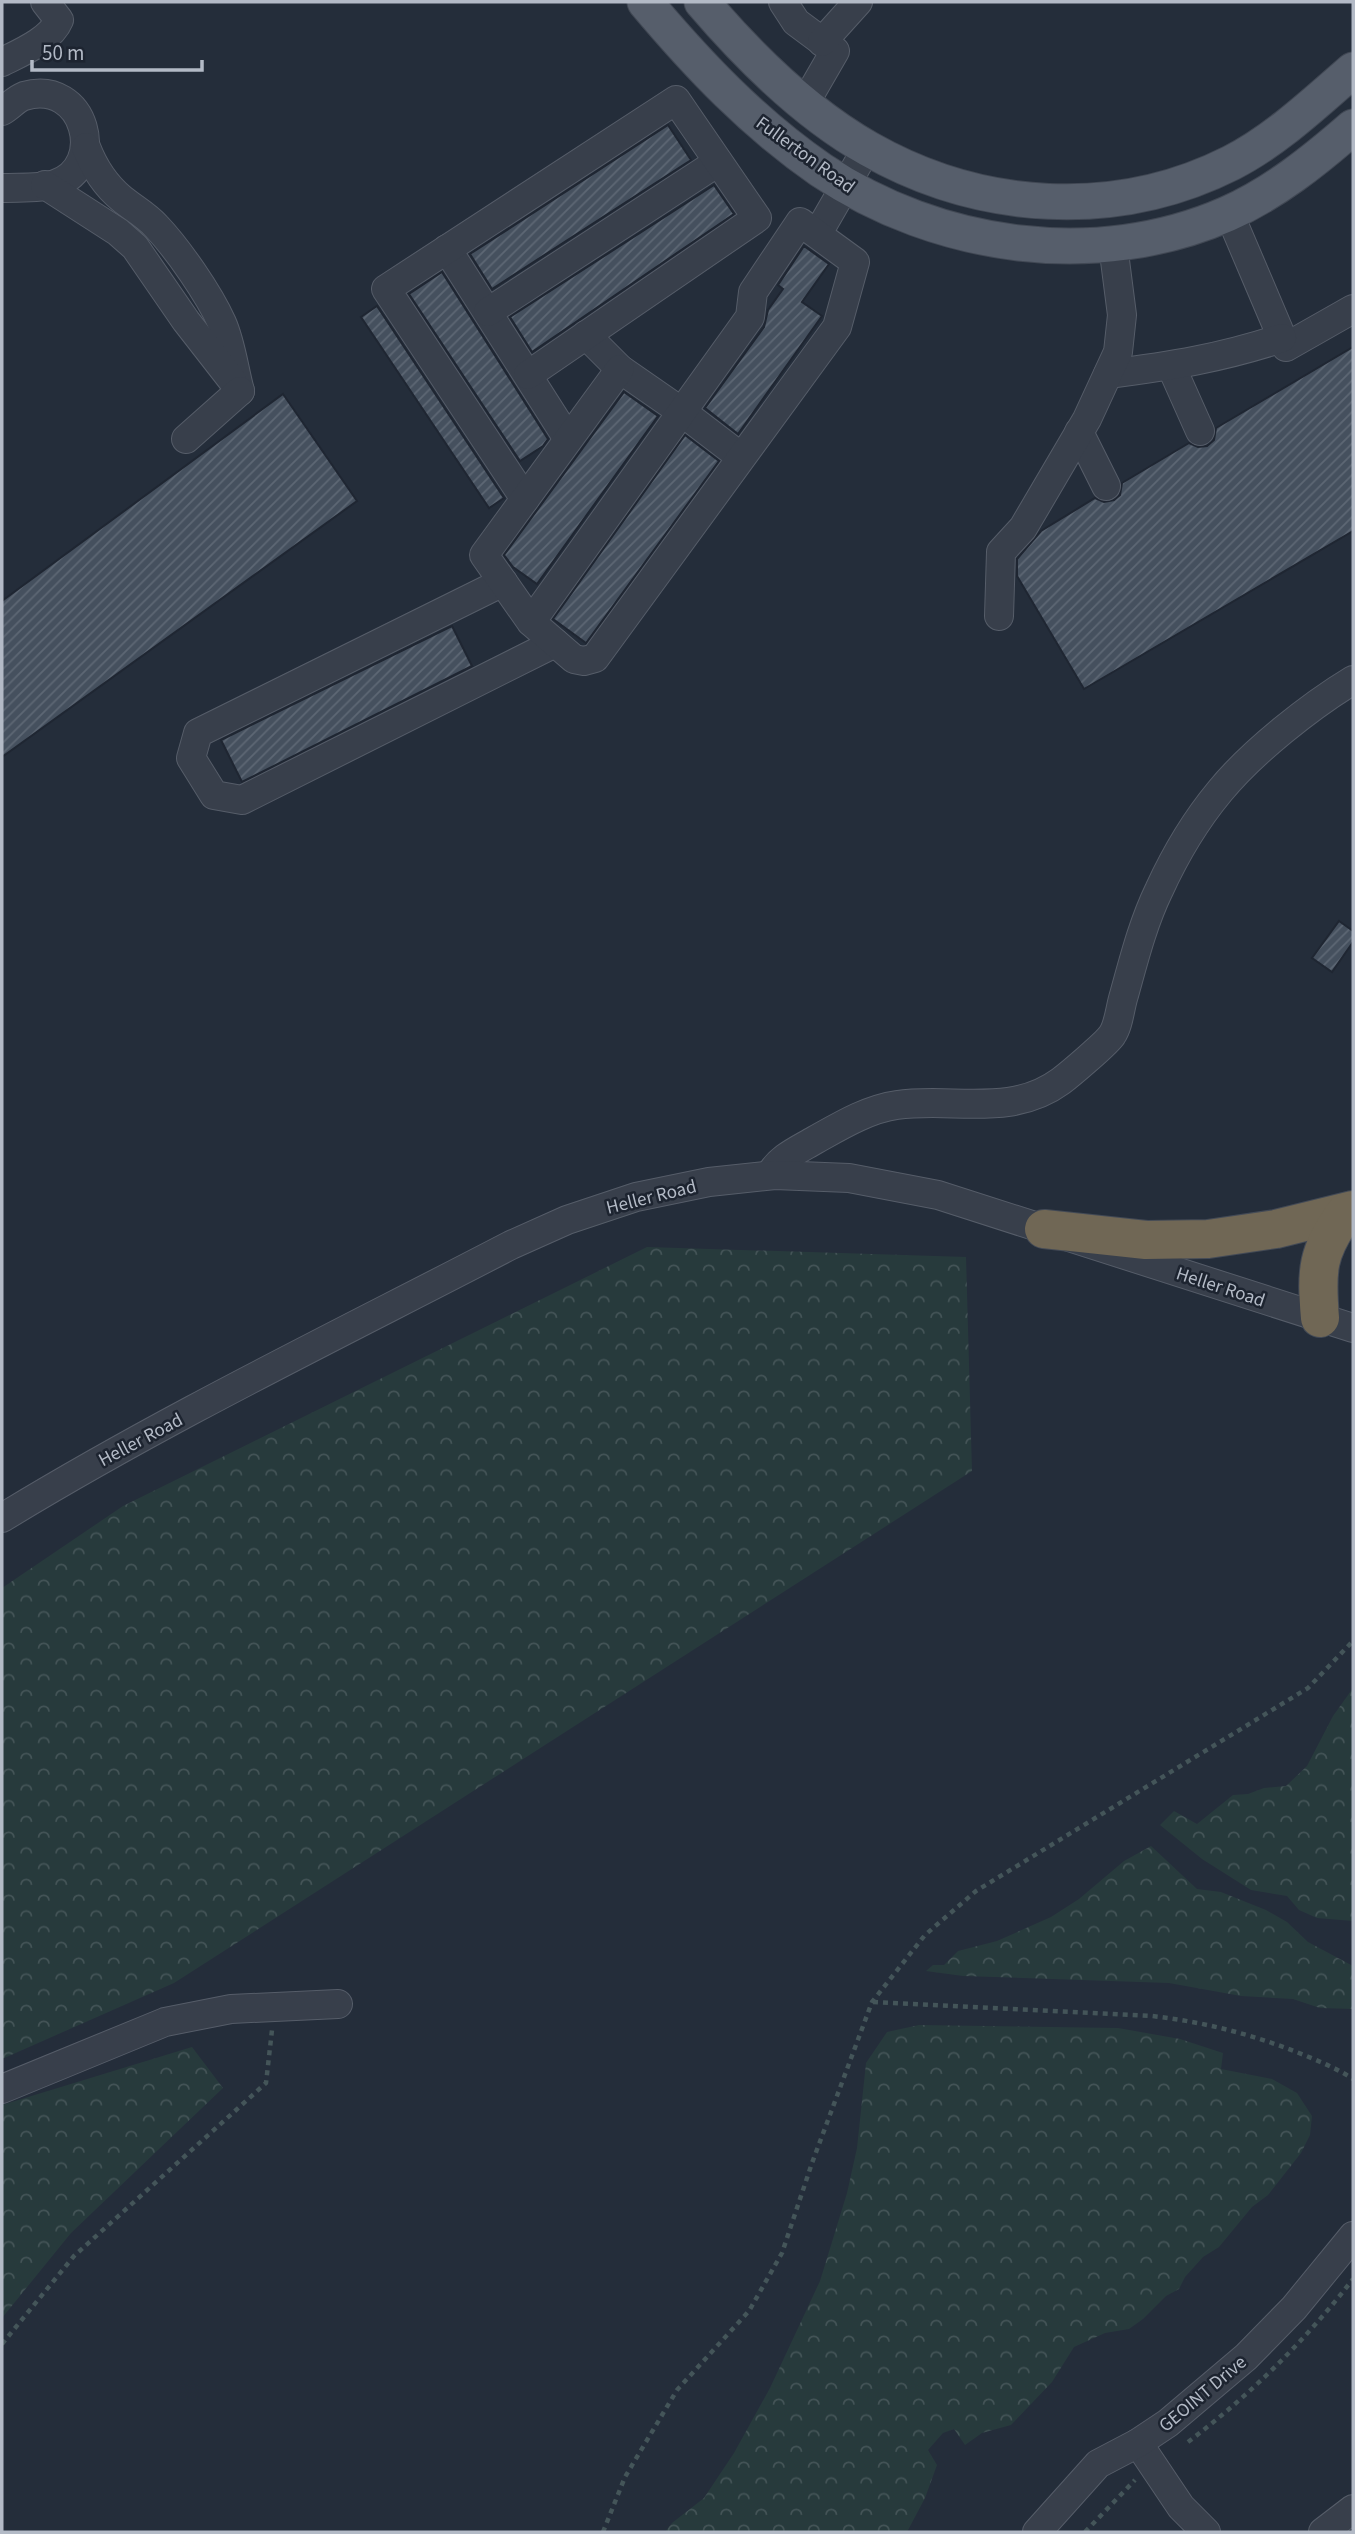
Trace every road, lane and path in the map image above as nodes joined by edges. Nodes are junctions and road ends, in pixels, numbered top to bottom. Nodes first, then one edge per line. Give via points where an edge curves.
1 (46, 2) edge
2 (645, 2) edge
3 (702, 2) edge
4 (783, 2) edge
5 (858, 2) edge
6 (822, 42) junction
7 (10, 58) edge
8 (1353, 70) edge
9 (805, 103) junction
10 (13, 105) edge
11 (1353, 127) edge
12 (86, 147) junction
13 (867, 148) junction
14 (718, 162) junction
15 (2, 166) edge
16 (845, 185) junction
17 (39, 186) junction
18 (2, 188) edge
19 (1229, 213) junction
20 (818, 233) junction
21 (1113, 245) junction
22 (447, 249) junction
23 (1353, 309) edge
24 (488, 312) junction
25 (586, 335) junction
26 (1282, 338) junction
27 (1171, 366) junction
28 (620, 369) junction
29 (1108, 374) junction
30 (528, 375) junction
31 (240, 391) junction
32 (682, 412) junction
33 (1200, 431) dead end
34 (1079, 432) junction
35 (186, 439) dead end
36 (568, 439) junction
37 (741, 457) junction
38 (1106, 486) dead end
39 (525, 499) junction
40 (503, 582) junction
41 (999, 616) dead end
42 (531, 622) junction
43 (555, 643) junction
44 (1353, 680) edge
45 (770, 1175) junction
46 (1349, 1212) edge
47 (1044, 1229) junction
48 (1337, 1323) edge
49 (2, 1518) edge
50 (1353, 1641) edge
51 (872, 2002) junction
52 (338, 2004) dead end
53 (274, 2006) junction
54 (1353, 2079) edge
55 (2, 2089) edge
56 (1353, 2236) edge
57 (2, 2344) edge
58 (1138, 2444) junction
59 (1353, 2509) edge
60 (603, 2532) edge
61 (1037, 2532) edge
62 (1206, 2532) edge
63 (1323, 2532) edge

1 - 7 street via 59,20 55,29
2 - 16 main road, Fullerton Road via 752,117
3 - 9 main road, Fullerton Road via 753,57
4 - 6 street via 796,22
5 - 6 street
6 - 9 street via 835,51
7 - 10 street
8 - 13 main road, Fullerton Road via 1277,134 1232,163 1129,198 1073,203 992,195 923,175
9 - 13 main road, Fullerton Road
10 - 12 street via 46,94 69,104 83,123
11 - 19 main road, Fullerton Road via 1285,181
12 - 17 street via 76,170 57,184
12 - 31 street via 108,185 169,240 211,304 223,325
13 - 16 street
14 - 22 street via 676,100
14 - 24 street
14 - 25 street via 757,218
15 - 17 street via 10,177
16 - 20 street
16 - 21 main road, Fullerton Road via 916,219 984,238 1046,246
17 - 18 street
17 - 31 street via 118,232 135,247
19 - 21 main road, Fullerton Road via 1170,234
19 - 26 street
20 - 32 street via 800,222 753,292 750,317
20 - 37 street via 855,262 837,327
21 - 29 street via 1132,309
22 - 24 street
22 - 39 street via 386,289
23 - 26 street via 1286,347
24 - 30 street
25 - 28 street
25 - 30 street
26 - 27 street via 1236,354
27 - 29 street
27 - 33 street
28 - 32 street
28 - 36 street
29 - 34 street
30 - 36 street
31 - 35 street
32 - 37 street
32 - 42 street
34 - 38 street
34 - 41 street via 1023,528 1001,552
36 - 39 street
37 - 43 street via 595,658 574,659
39 - 40 street via 484,555
40 - 42 street
40 - 43 street via 198,733 191,758 214,795 242,800
42 - 43 street
44 - 45 street via 1269,742 1220,790 1182,844 1158,891 1112,1035 1060,1082 1038,1094 997,1105 895,1105 844,1123 791,1154
45 - 47 street, Heller Road via 849,1178 938,1195
45 - 49 street, Heller Road via 636,1197 544,1230 148,1434
46 - 47 highway via 1276,1230 1208,1239 1146,1240
46 - 48 highway via 1327,1238 1318,1273
47 - 48 street, Heller Road
50 - 51 path via 1308,1688 976,1891 925,1935
51 - 54 path via 1186,2020 1287,2048
51 - 60 path via 782,2253 749,2311 677,2390 625,2477
52 - 53 street
53 - 55 street via 165,2022
53 - 57 path via 266,2084 74,2256
56 - 58 street, GEOINT Drive via 1246,2357
58 - 61 street, GEOINT Drive via 1098,2464
58 - 62 street via 1181,2507
59 - 63 street

